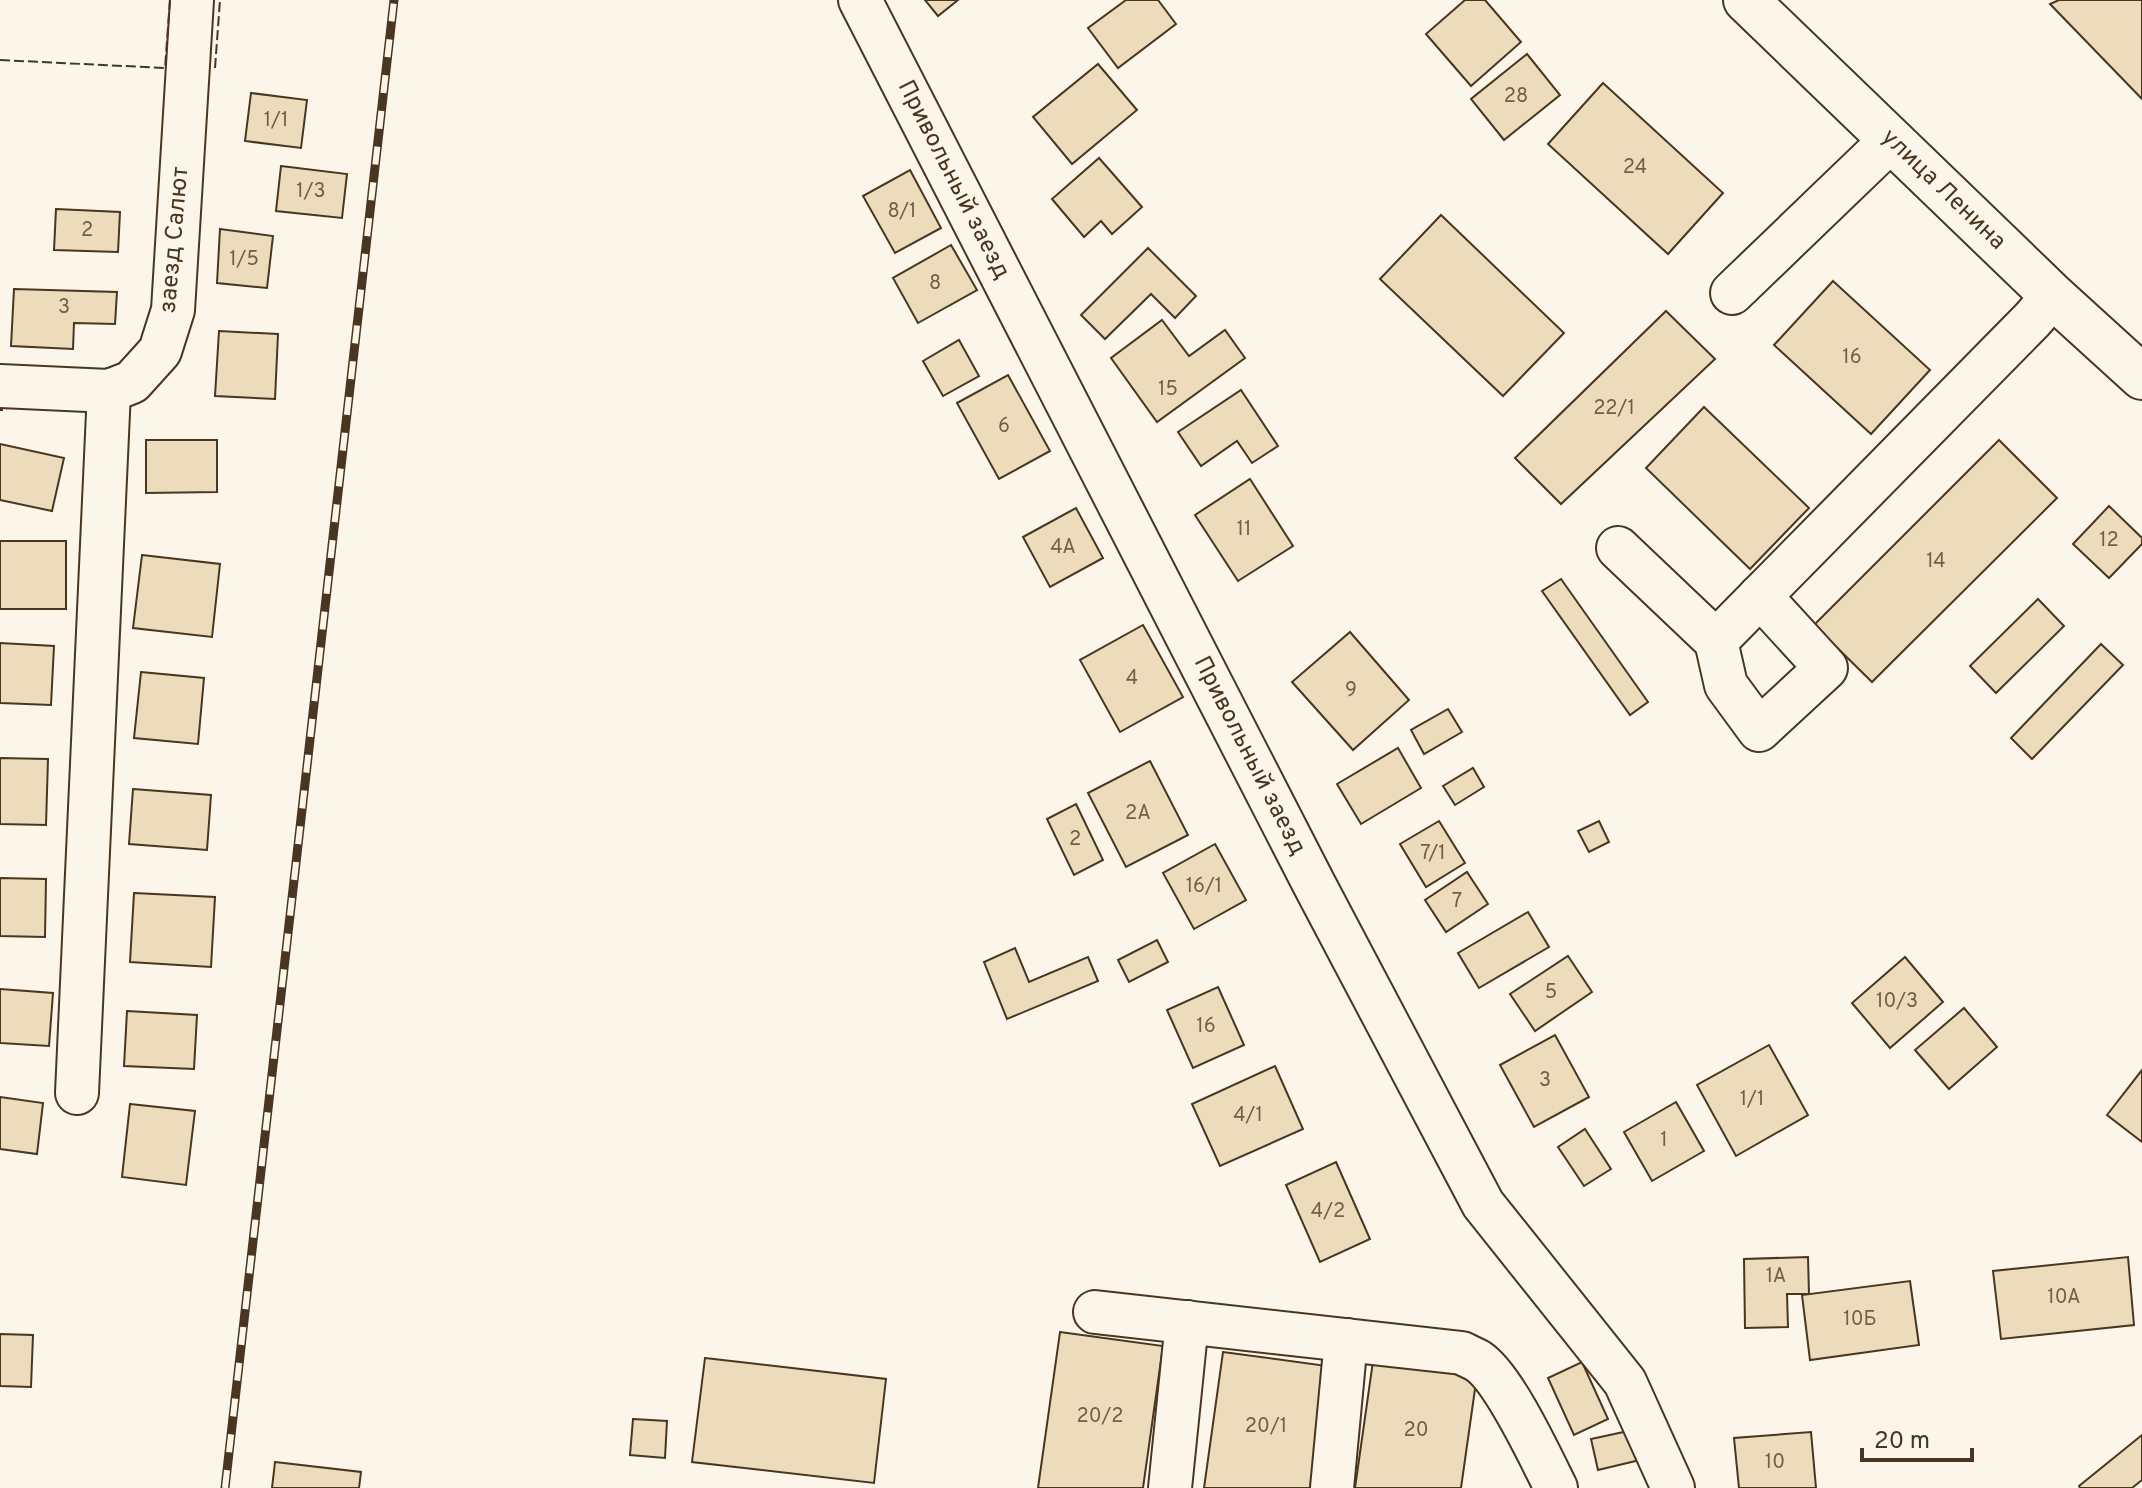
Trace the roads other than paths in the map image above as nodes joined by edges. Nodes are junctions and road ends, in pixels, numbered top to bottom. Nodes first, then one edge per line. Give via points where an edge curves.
1 (192, 0) edge
2 (860, 0) edge
3 (1746, 0) edge
4 (1891, 140) junction
5 (1732, 293) dead end
6 (2053, 296) junction
7 (2142, 377) edge
8 (0, 386) edge
9 (109, 391) junction
10 (1618, 548) dead end
11 (1760, 596) junction
12 (1716, 641) junction
13 (77, 1093) dead end
14 (1095, 1312) dead end
15 (1187, 1322) junction
16 (1346, 1340) junction
17 (1170, 1488) edge
18 (1332, 1488) edge
19 (1556, 1488) edge
20 (1673, 1488) edge

1 - 9 street, заезд Салют via 173,310 160,351 132,382
2 - 20 street, Привольный заезд via 1483,1204 1625,1382
3 - 4 main road, улица Ленина
4 - 5 street
4 - 6 main road, улица Ленина
6 - 7 main road, улица Ленина
6 - 11 street
8 - 9 street
9 - 13 street
10 - 12 street
11 - 12 street
11 - 12 street via 1826,668 1759,730 1726,685
14 - 15 street
15 - 16 street
15 - 17 street
16 - 18 street
16 - 19 street via 1462,1353 1480,1362 1505,1393

